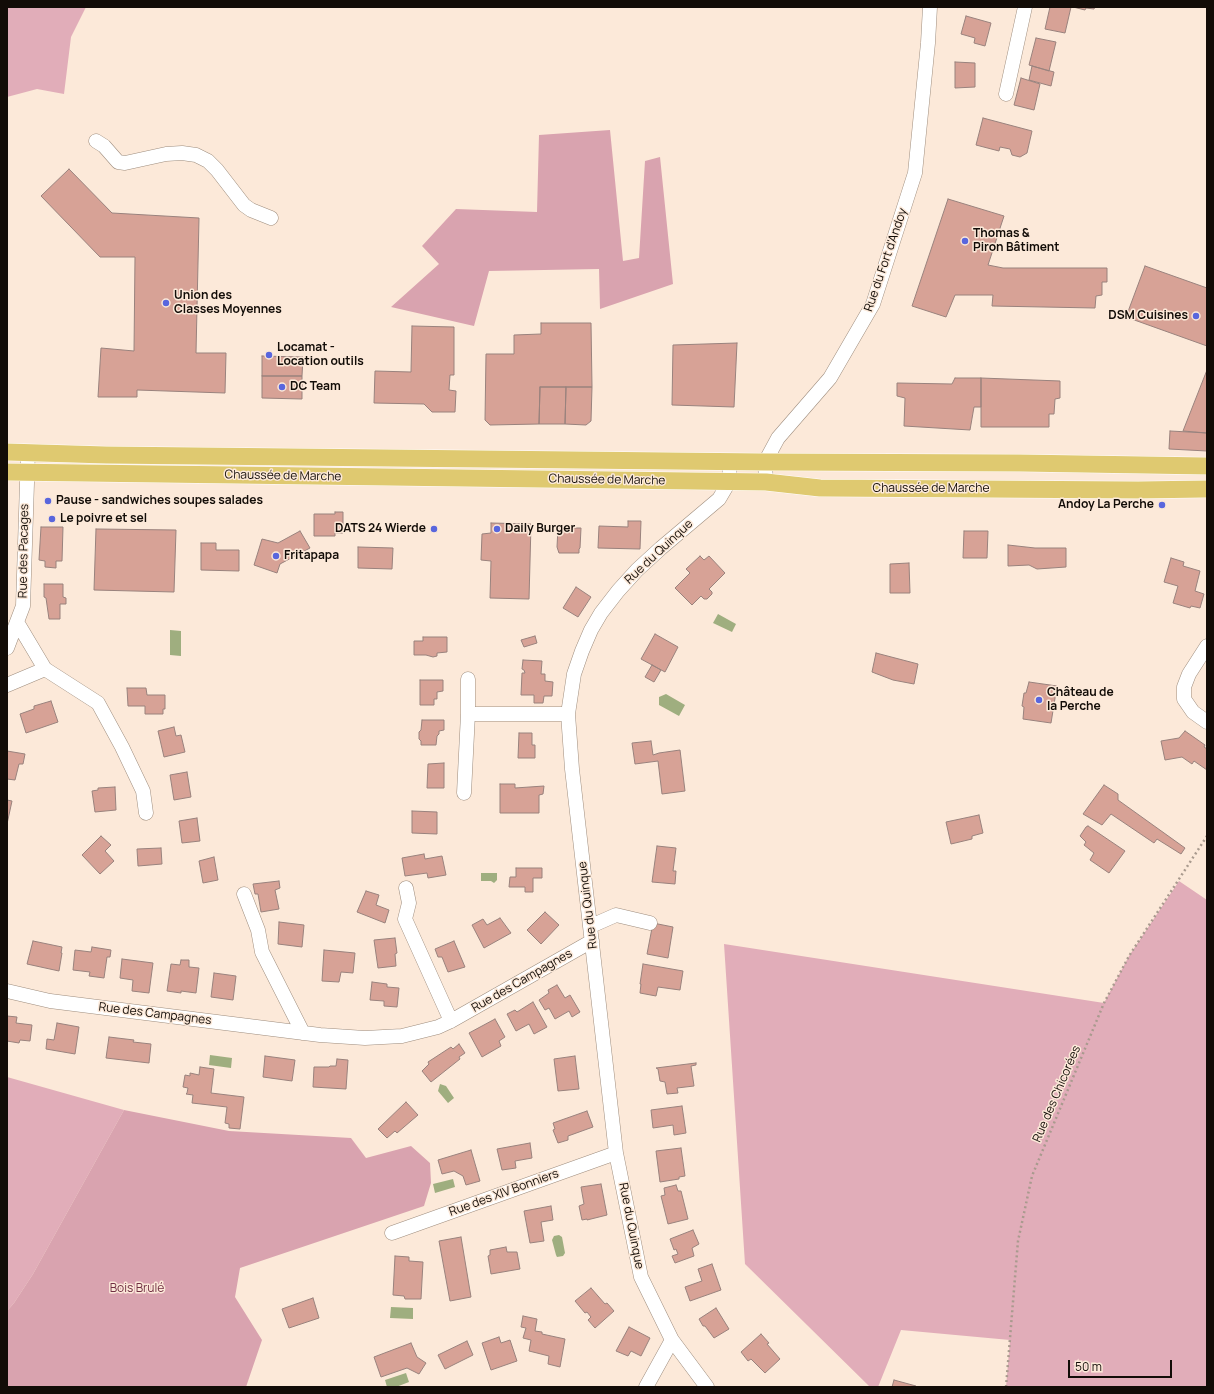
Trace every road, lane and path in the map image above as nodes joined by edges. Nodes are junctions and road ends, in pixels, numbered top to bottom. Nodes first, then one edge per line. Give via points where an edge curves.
1 (930, 7) edge
2 (1025, 7) edge
3 (1006, 94) dead end
4 (96, 141) dead end
5 (271, 218) dead end
6 (7, 452) edge
7 (28, 452) junction
8 (730, 461) junction
9 (765, 462) junction
10 (1207, 466) edge
11 (7, 472) edge
12 (26, 472) junction
13 (729, 482) junction
14 (766, 482) junction
15 (1207, 489) edge
16 (17, 622) junction
17 (1207, 646) edge
18 (7, 648) edge
19 (45, 669) junction
20 (468, 679) dead end
21 (7, 685) edge
22 (468, 714) junction
23 (568, 714) junction
24 (1207, 722) edge
25 (464, 793) dead end
26 (146, 813) dead end
27 (1207, 836) edge
28 (406, 888) dead end
29 (244, 894) dead end
30 (650, 923) dead end
31 (591, 926) junction
32 (592, 941) junction
33 (7, 991) edge
34 (451, 1021) junction
35 (303, 1033) junction
36 (616, 1152) junction
37 (392, 1233) dead end
38 (672, 1340) junction
39 (646, 1387) edge
40 (707, 1387) edge
41 (1006, 1387) edge

1 - 9 street, Rue du Fort d'Andoy via 915,173 873,304 830,378 778,438
2 - 3 street
4 - 5 street via 118,162 125,163 166,154 196,155 208,161 217,170 244,205
6 - 7 main road, Chaussée de Marche
7 - 8 main road, Chaussée de Marche
7 - 12 street, Rue des Pacages
8 - 9 main road, Chaussée de Marche
8 - 13 street, Rue du Quinque
9 - 10 main road, Chaussée de Marche
9 - 14 street
11 - 12 main road, Chaussée de Marche
12 - 13 main road, Chaussée de Marche
12 - 16 street, Rue des Pacages via 23,606
13 - 14 main road, Chaussée de Marche
13 - 23 street, Rue du Quinque via 719,499 637,570 601,613 588,637 574,674
14 - 15 main road, Chaussée de Marche via 820,488
16 - 18 street, Rue des Pacages
16 - 19 street
17 - 24 street via 1189,674 1184,687 1184,699 1193,712
19 - 21 street
19 - 26 street via 98,703 143,791
20 - 22 street
22 - 23 street
22 - 25 street
23 - 31 street, Rue du Quinque
27 - 41 path, Rue des Chicorées via 1129,956 1104,1003 1032,1176 1018,1241
28 - 34 street via 408,904 405,918
29 - 35 street via 258,930 262,952
30 - 31 street via 616,915
31 - 32 street, Rue du Quinque
32 - 34 street, Rue des Campagnes
32 - 36 street, Rue du Quinque
33 - 35 street, Rue des Campagnes via 50,1001
34 - 35 street, Rue des Campagnes via 402,1036 365,1038
36 - 37 street, Rue des XIV Bonniers
36 - 38 street, Rue du Quinque via 641,1277
38 - 39 street
38 - 40 street, Rue du Quinque

